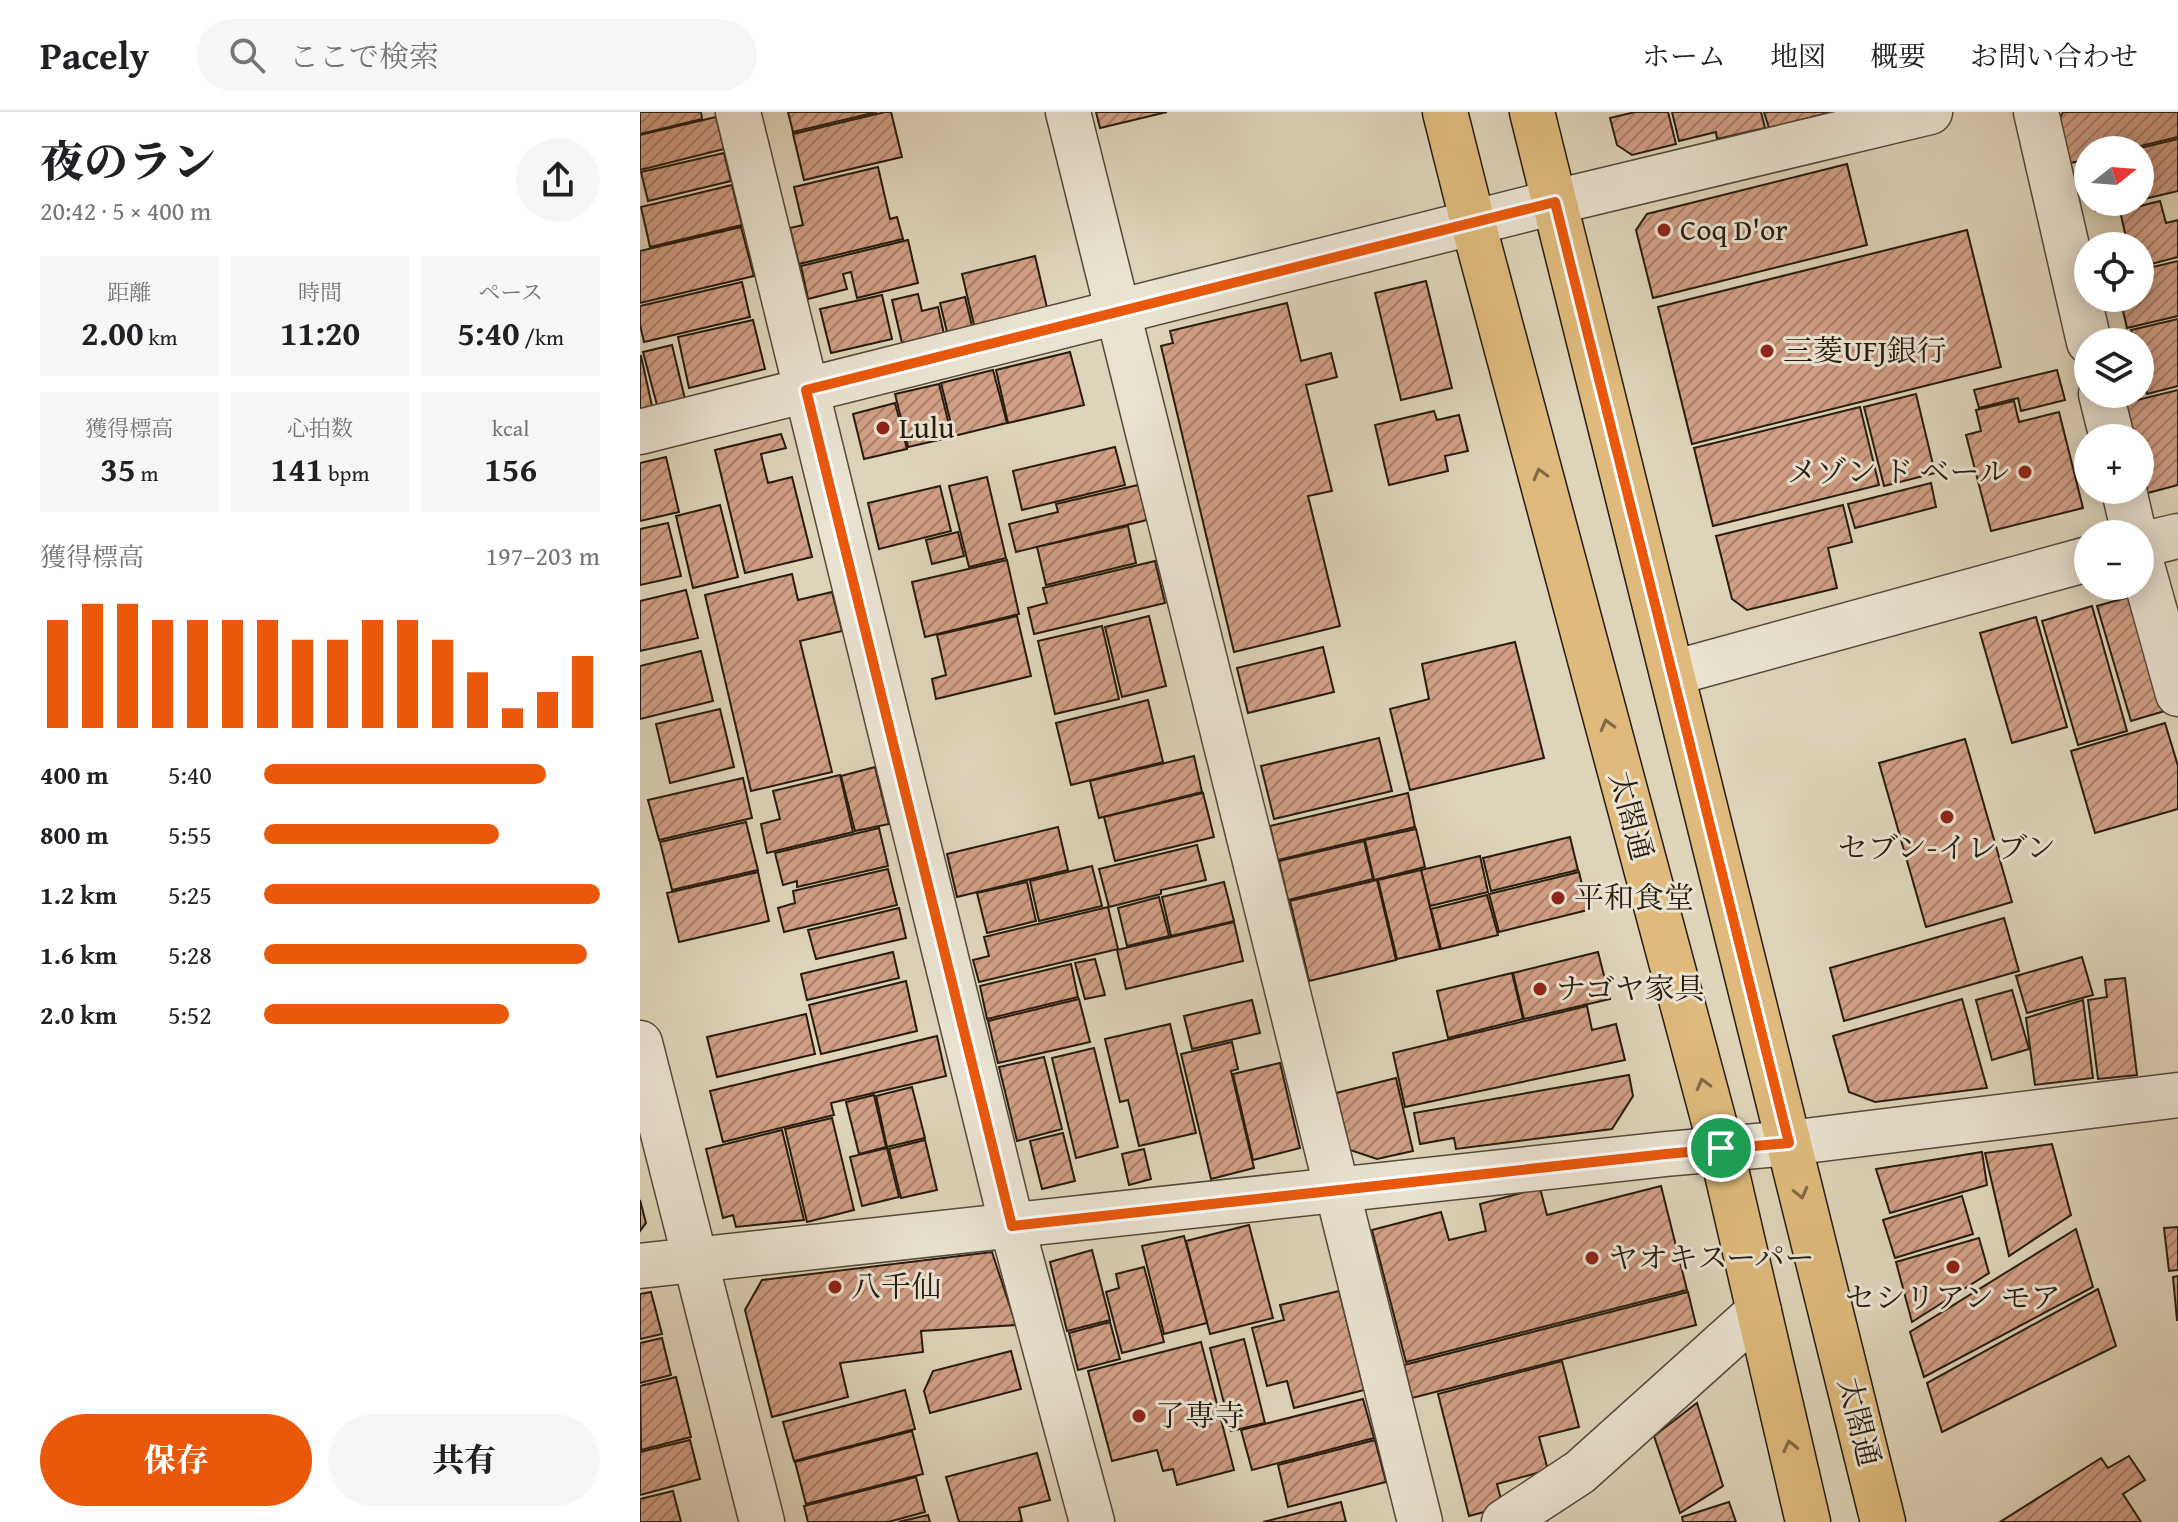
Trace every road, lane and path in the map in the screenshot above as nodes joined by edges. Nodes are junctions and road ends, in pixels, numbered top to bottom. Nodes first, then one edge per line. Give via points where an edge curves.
1 (738, 112) edge
2 (1068, 112) edge
3 (1445, 112) edge
4 (1532, 112) edge
5 (1930, 112) edge
6 (2036, 112) edge
7 (1555, 202) junction
8 (1473, 223) junction
9 (1118, 312) junction
10 (2086, 328) edge
11 (806, 390) junction
12 (640, 432) edge
13 (2178, 536) edge
14 (2154, 542) edge
15 (2074, 563) edge
16 (2152, 600) edge
17 (1673, 673) junction
18 (2178, 694) edge
19 (640, 1043) edge
20 (2178, 1095) edge
21 (1789, 1143) junction
22 (1721, 1148) junction
23 (1336, 1190) junction
24 (1012, 1226) junction
25 (694, 1260) junction
26 (640, 1266) edge
27 (1759, 1311) junction
28 (762, 1522) edge
29 (1092, 1522) edge
30 (1420, 1522) edge
31 (1504, 1522) edge
32 (1808, 1522) edge
33 (1883, 1522) edge

1 - 11 street
2 - 9 street
3 - 8 main road, 太閤通
4 - 7 main road, 太閤通
5 - 7 street
6 - 10 street
7 - 8 street
7 - 17 main road, 太閤通
8 - 9 street
22 -> 8 main road, 太閤通
9 - 11 street
9 - 23 street
11 - 12 street
11 - 24 street
13 - 14 street
15 - 17 street
16 - 18 street
17 - 21 main road, 太閤通
19 - 25 street
20 - 21 street
21 - 22 street
21 -> 33 main road, 太閤通
22 - 23 street
22 - 27 main road, 太閤通
23 - 24 street
23 - 30 street
24 - 25 street
24 - 29 street
25 - 26 street
25 - 28 street
27 - 31 street via 1580,1472
32 -> 27 main road, 太閤通

